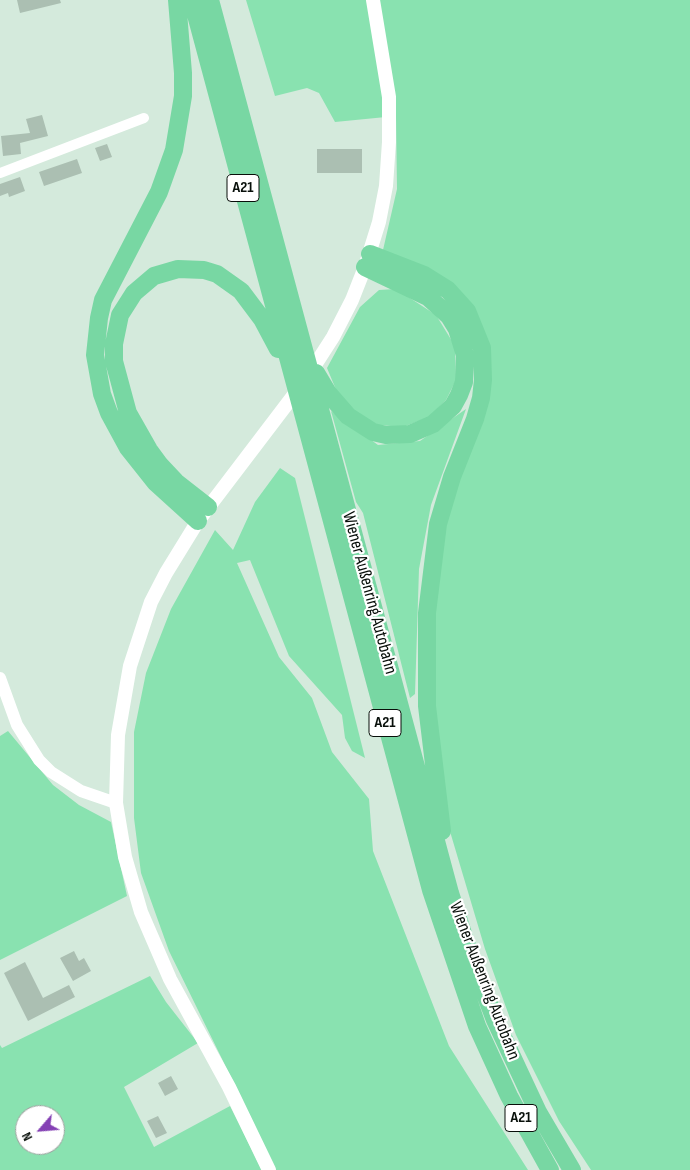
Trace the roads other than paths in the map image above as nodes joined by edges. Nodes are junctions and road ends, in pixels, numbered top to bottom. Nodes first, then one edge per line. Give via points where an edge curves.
1 (177, 0) edge
2 (192, 0) edge
3 (210, 0) edge
4 (373, 0) edge
5 (144, 118) dead end
6 (0, 173) edge
7 (367, 260) junction
8 (306, 356) junction
9 (292, 376) junction
10 (203, 514) junction
11 (0, 678) edge
12 (116, 803) junction
13 (450, 893) junction
14 (269, 1170) edge
15 (550, 1170) edge
16 (572, 1170) edge

1 - 10 highway via 183,81 174,150 159,192 104,300 98,318 95,355 102,394 128,448 155,482
2 - 9 highway, Wiener Außenring Autobahn / A21
3 - 8 highway, Wiener Außenring Autobahn / A21
4 - 7 main road via 389,97 389,142 386,186
5 - 6 street
7 - 8 highway via 428,297 457,329 464,348 466,368 464,382 453,406 433,424 410,434 373,432 338,406
7 - 10 main road via 333,337
7 - 13 highway via 424,274 448,290 466,311 482,348 481,398 438,524 427,613 430,733
8 - 13 highway, Wiener Außenring Autobahn / A21
9 - 10 highway via 252,303 217,274 191,268 165,272 143,283 126,302 116,330 114,361 128,413 160,465
9 - 15 highway, Wiener Außenring Autobahn / A21 via 416,840 453,960 494,1064
10 - 12 main road via 151,602 130,666 118,735
11 - 12 street via 17,725 40,760 52,772 81,790
12 - 14 main road via 125,857 150,937
13 - 16 highway, Wiener Außenring Autobahn / A21 via 499,1028 538,1112

